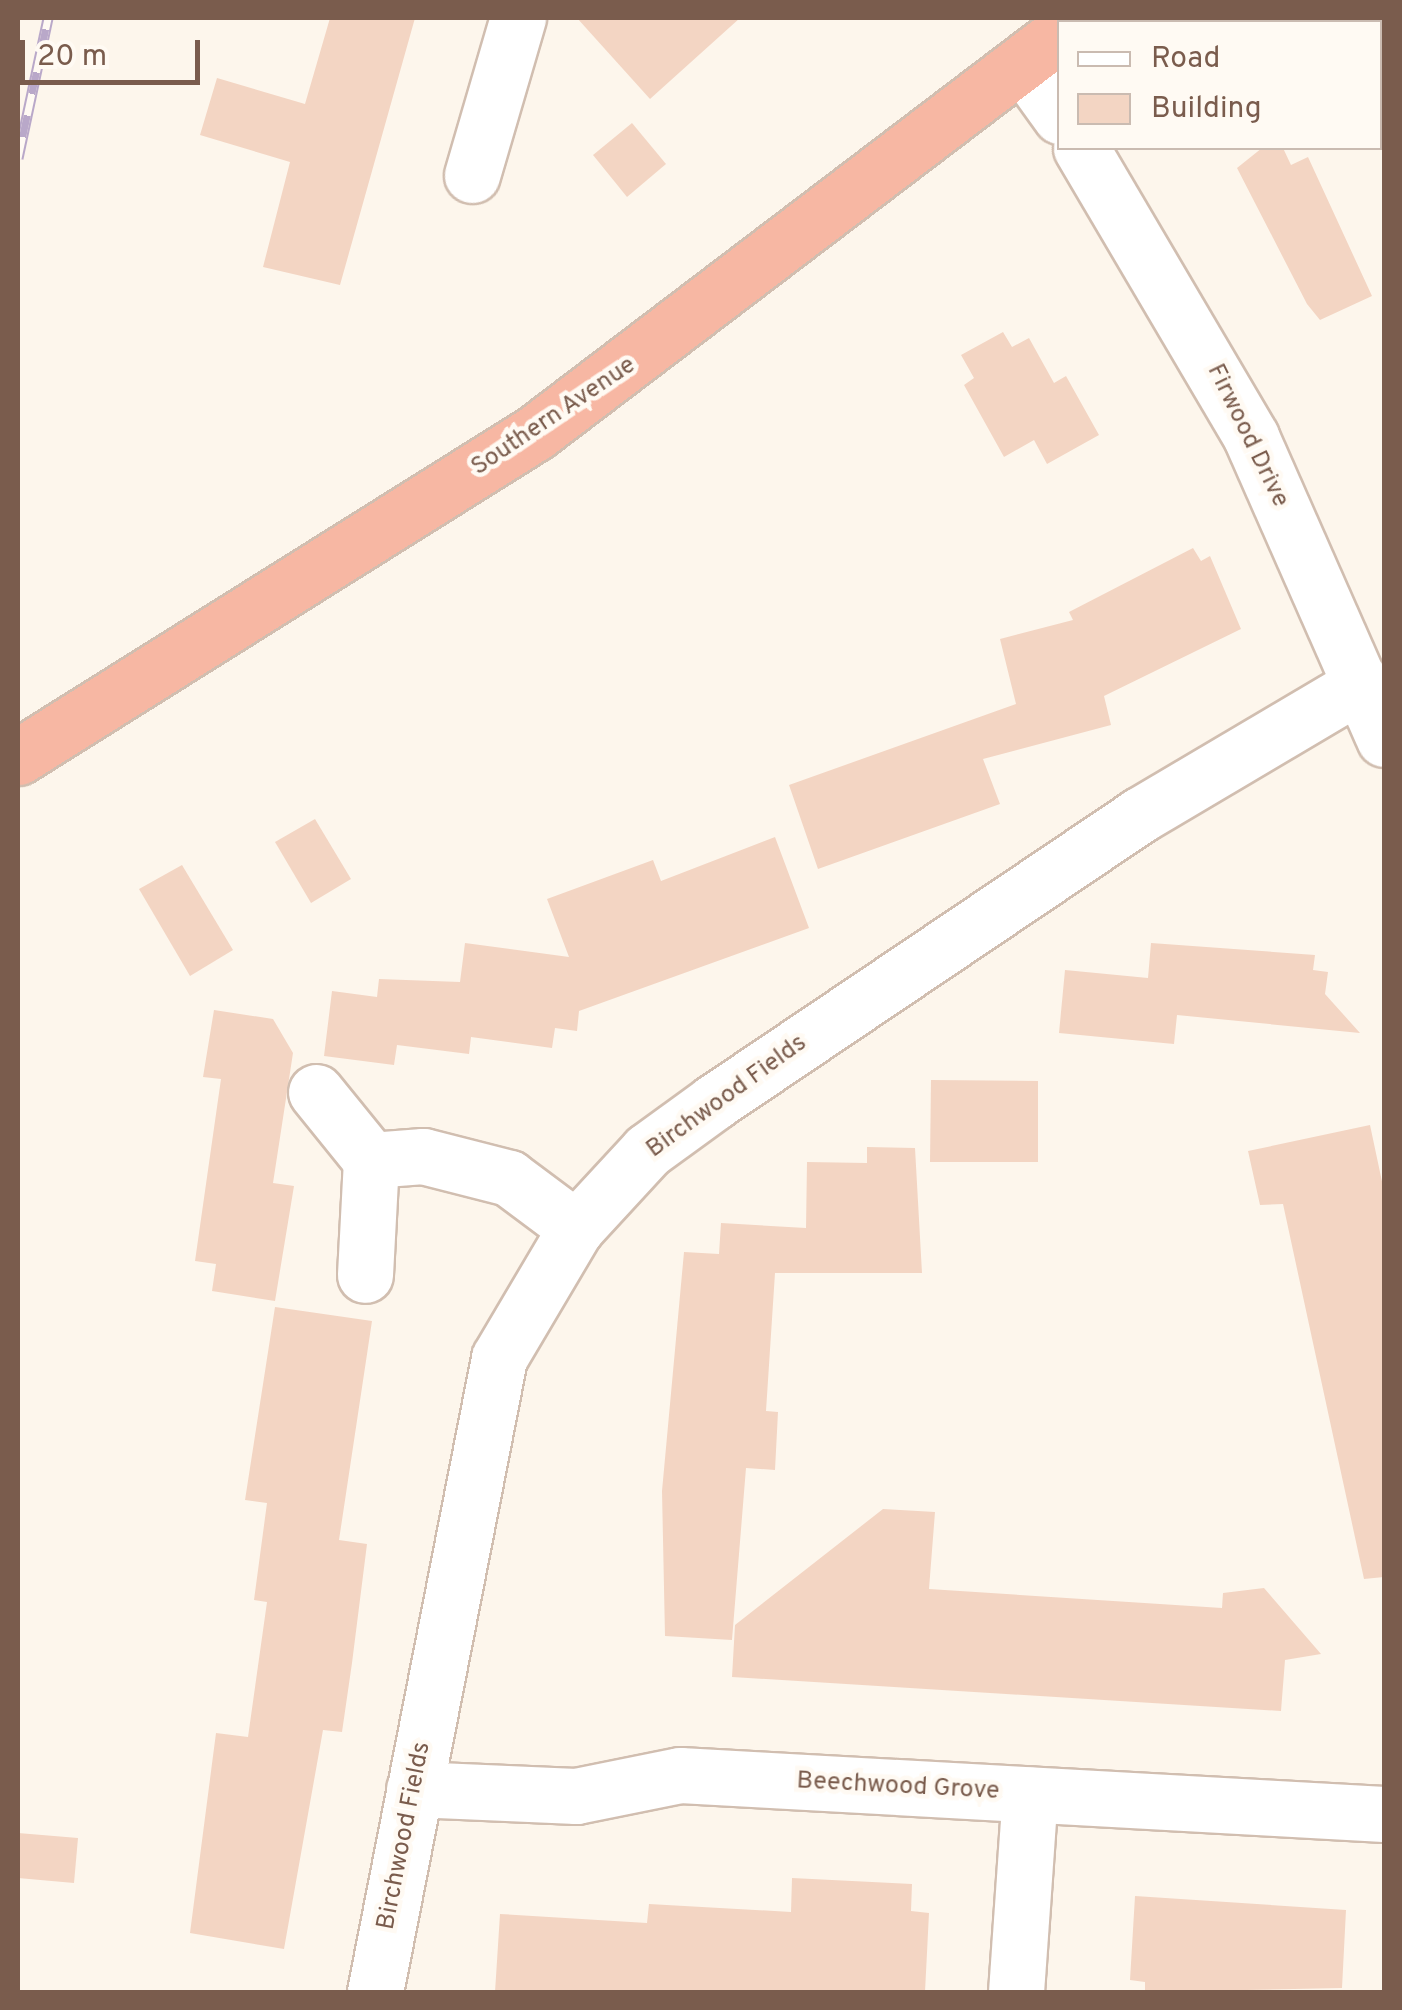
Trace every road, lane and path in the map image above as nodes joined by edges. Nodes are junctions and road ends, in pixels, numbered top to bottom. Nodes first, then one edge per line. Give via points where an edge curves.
1 (518, 18) edge
2 (1042, 50) edge
3 (1057, 105) edge
4 (1082, 150) edge
5 (472, 175) dead end
6 (1363, 683) junction
7 (1384, 739) edge
8 (18, 757) edge
9 (316, 1092) dead end
10 (371, 1160) junction
11 (576, 1228) junction
12 (365, 1276) dead end
13 (414, 1789) junction
14 (1030, 1794) junction
15 (1384, 1814) edge
16 (376, 1992) edge
17 (1016, 1992) edge

1 - 5 street
2 - 3 street
2 - 8 highway, Southern Avenue via 535,433
4 - 6 street, Firwood Drive via 1251,437
6 - 7 street, Firwood Drive
6 - 11 street, Birchwood Fields via 1140,815 714,1102 648,1150
9 - 10 street
10 - 11 street via 423,1156 509,1178
10 - 12 street
11 - 13 street, Birchwood Fields via 499,1358
13 - 14 street, Beechwood Grove via 576,1796 680,1775
13 - 16 street, Birchwood Fields
14 - 15 street, Beechwood Grove
14 - 17 street

